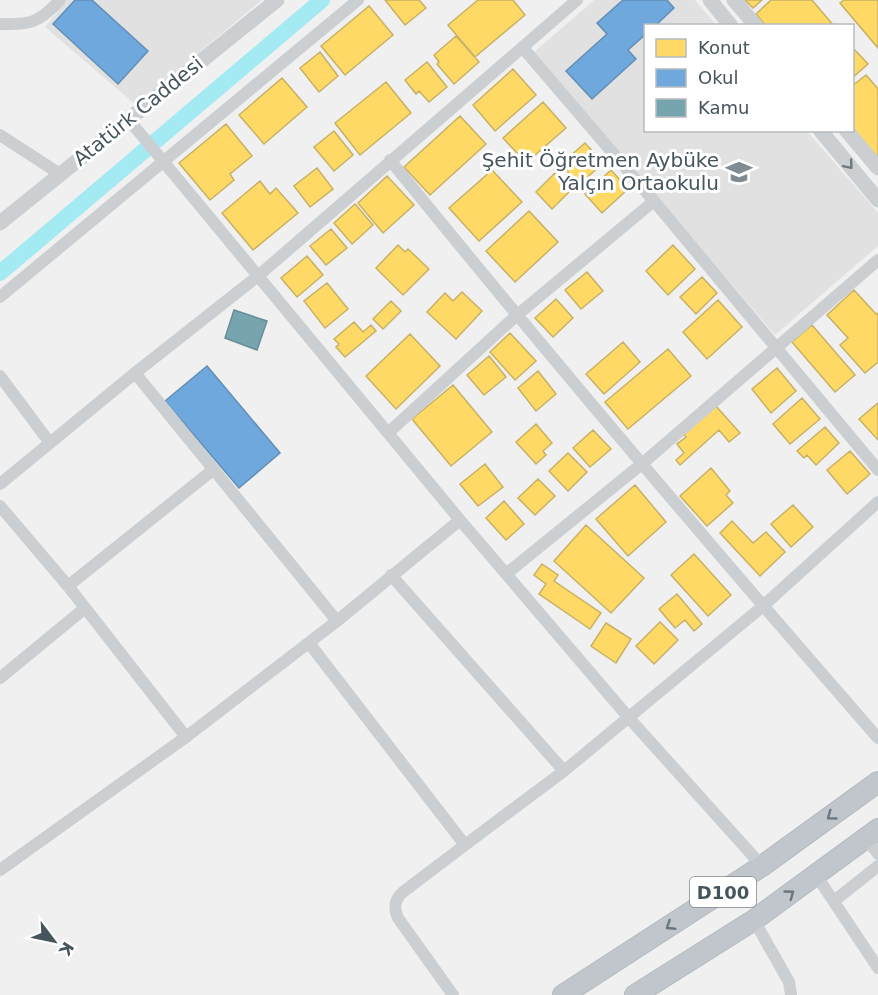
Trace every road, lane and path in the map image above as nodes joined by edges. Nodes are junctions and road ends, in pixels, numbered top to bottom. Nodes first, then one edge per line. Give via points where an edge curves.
1 (60, 0) edge
2 (277, 0) edge
3 (358, 0) edge
4 (577, 0) edge
5 (710, 0) edge
6 (734, 0) edge
7 (0, 24) edge
8 (729, 24) edge
9 (754, 24) edge
10 (522, 48) junction
11 (129, 120) junction
12 (822, 132) edge
13 (848, 132) edge
14 (0, 135) edge
15 (390, 160) junction
16 (163, 162) junction
17 (878, 168) edge
18 (60, 174) junction
19 (878, 174) edge
20 (865, 184) junction
21 (878, 200) edge
22 (654, 201) junction
23 (0, 223) edge
24 (878, 260) edge
25 (258, 276) junction
26 (0, 297) edge
27 (516, 316) junction
28 (777, 349) junction
29 (135, 373) junction
30 (0, 376) edge
31 (388, 434) junction
32 (50, 443) junction
33 (643, 463) junction
34 (214, 469) junction
35 (878, 470) edge
36 (0, 484) edge
37 (878, 502) edge
38 (0, 506) edge
39 (460, 520) junction
40 (506, 573) junction
41 (391, 575) junction
42 (68, 586) junction
43 (763, 606) junction
44 (85, 608) junction
45 (338, 621) junction
46 (309, 643) junction
47 (0, 678) edge
48 (629, 718) junction
49 (186, 737) junction
50 (878, 738) edge
51 (564, 771) junction
52 (878, 782) edge
53 (874, 840) edge
54 (465, 845) junction
55 (762, 866) junction
56 (878, 866) edge
57 (0, 870) edge
58 (816, 875) junction
59 (834, 901) junction
60 (754, 920) junction
61 (878, 968) edge
62 (453, 995) edge
63 (563, 995) edge
64 (635, 995) edge
65 (791, 995) edge

1 - 7 street via 32,23
2 - 11 street, Atatürk Caddesi
3 - 16 street
4 - 10 street
5 - 8 street
6 - 9 street
10 - 15 street
10 - 22 street
11 - 16 street
11 - 18 street, Atatürk Caddesi
12 -> 20 street
13 - 17 street
14 - 18 street
15 - 25 street
15 - 27 street
16 - 25 street
16 - 26 street
18 - 23 street, Atatürk Caddesi
19 - 20 street
20 - 21 street
22 - 27 street
22 - 28 street
24 - 28 street
25 - 29 street
25 - 31 street
27 - 31 street
27 - 33 street
28 - 33 street
28 - 35 street
29 - 32 street
29 - 34 street
30 - 32 street
31 - 39 street
32 - 36 street
33 - 40 street
33 - 43 street
34 - 42 street
34 - 45 street
37 - 43 street
38 - 42 street
39 - 40 street
39 - 41 street
40 - 48 street
41 - 45 street
41 - 51 street
42 - 44 street
43 - 48 street
43 - 50 street
44 - 47 street
44 - 49 street
45 - 46 street
46 - 49 street
46 - 54 street
48 - 51 street
48 - 55 street
49 - 57 street
51 - 54 street
52 -> 55 highway, D100
53 - 58 highway, D100
54 - 62 street via 403,891 395,907 398,918
55 -> 63 highway, D100
56 - 59 street
58 - 59 street
60 -> 58 highway, D100
59 - 61 street
60 - 64 highway, D100
60 - 65 street via 789,982

